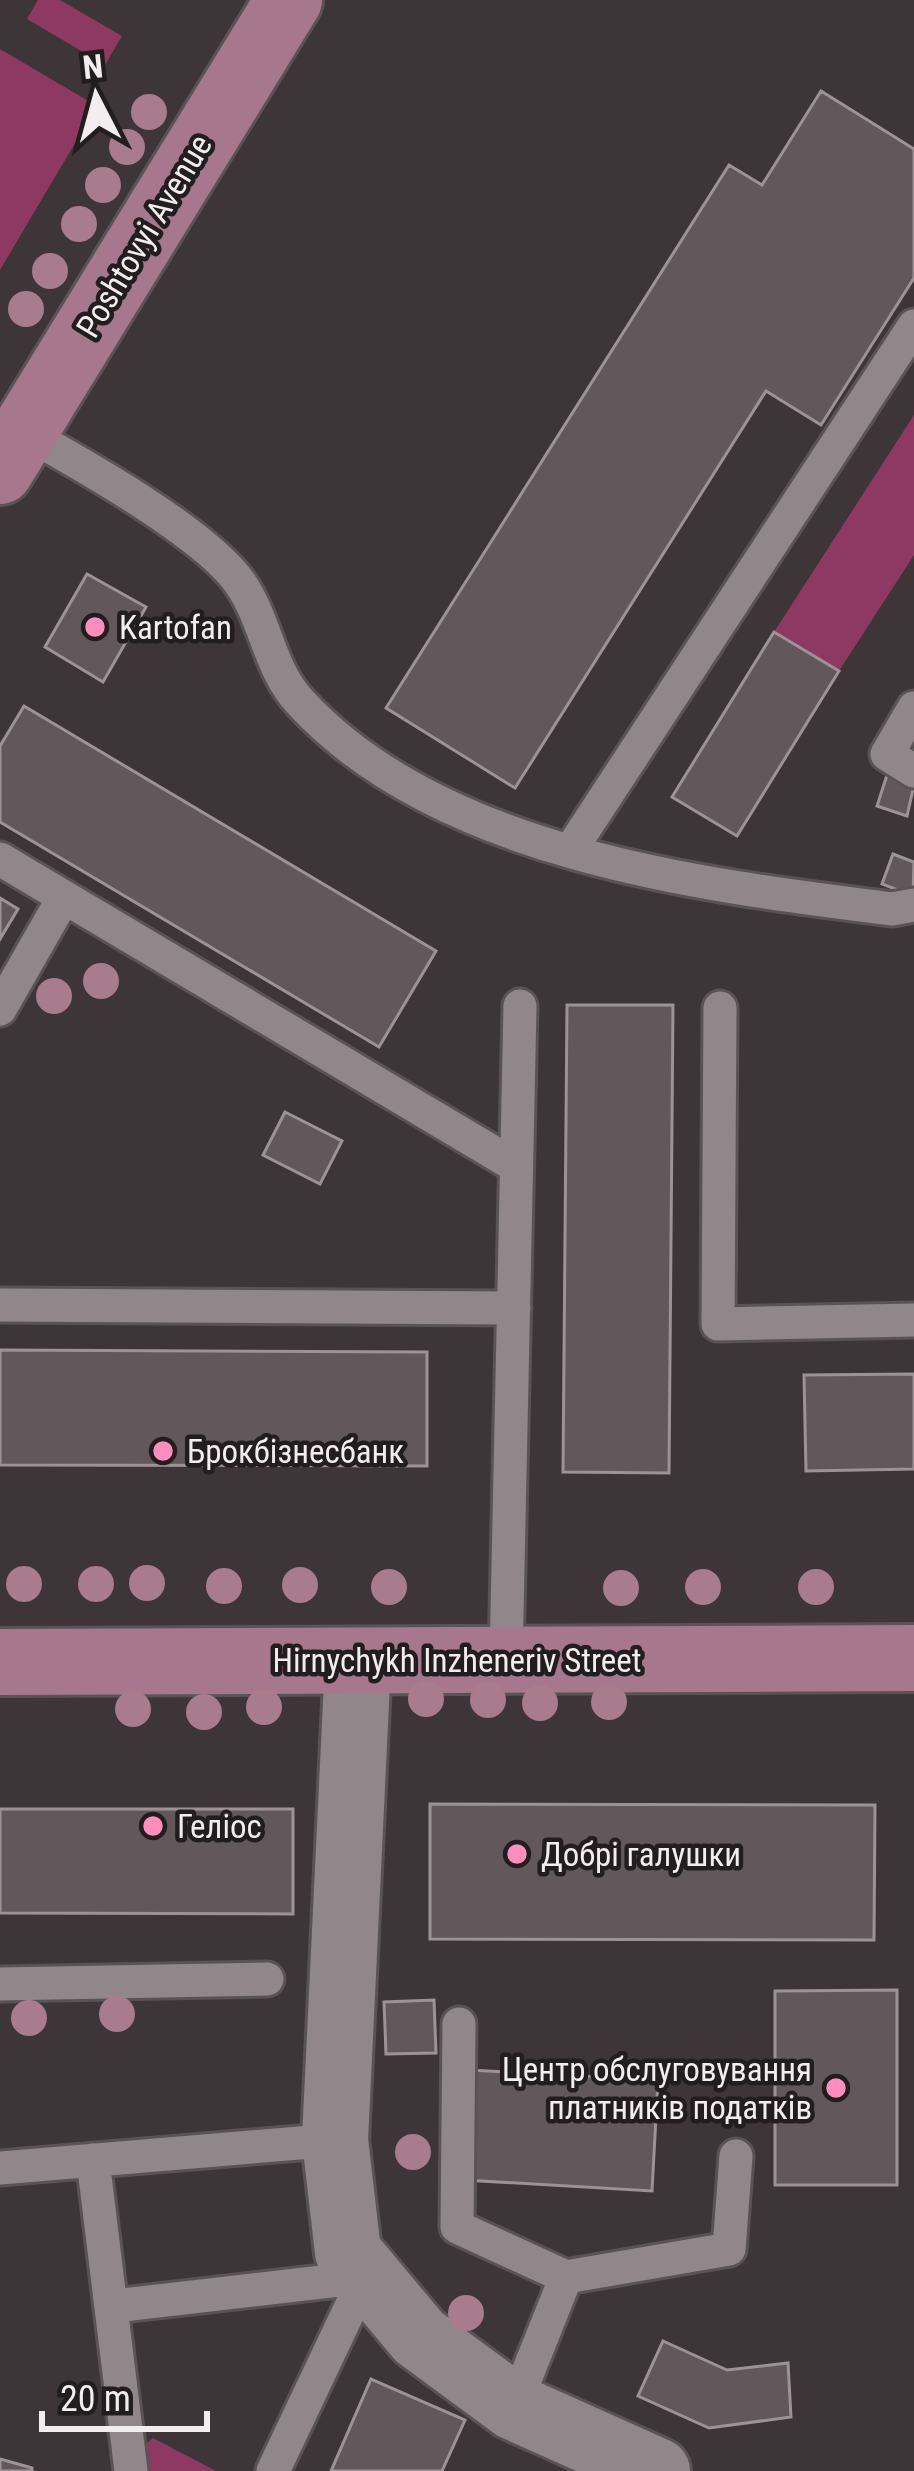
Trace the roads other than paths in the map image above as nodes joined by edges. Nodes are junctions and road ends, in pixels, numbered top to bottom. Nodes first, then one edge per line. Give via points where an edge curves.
1 (289, 0) edge
2 (914, 326) edge
3 (12, 452) edge
4 (914, 708) edge
5 (914, 771) edge
6 (570, 850) junction
7 (0, 859) edge
8 (64, 897) junction
9 (914, 905) edge
10 (520, 1006) dead end
11 (720, 1008) dead end
12 (0, 1009) edge
13 (516, 1166) junction
14 (0, 1305) edge
15 (514, 1308) junction
16 (914, 1320) edge
17 (914, 1658) edge
18 (358, 1660) junction
19 (506, 1660) junction
20 (0, 1662) edge
21 (267, 1979) dead end
22 (0, 1984) edge
23 (459, 2024) dead end
24 (335, 2140) junction
25 (736, 2156) dead end
26 (93, 2161) junction
27 (0, 2168) edge
28 (365, 2277) junction
29 (566, 2277) junction
30 (114, 2306) junction
31 (514, 2407) junction
32 (131, 2471) edge
33 (273, 2471) edge
34 (657, 2471) edge

1 - 3 street, Poshtovyi Avenue
2 - 6 lane
3 - 6 lane via 98,473 220,561 255,610 279,678 368,765
4 - 5 lane via 887,754
6 - 9 lane via 696,885
7 - 8 lane
8 - 12 lane
8 - 13 lane
10 - 13 lane
11 - 16 lane via 718,1324
13 - 15 lane
14 - 15 lane
15 - 19 lane
17 - 19 street, Hirnychykh Inzheneriv Street
18 - 19 street, Hirnychykh Inzheneriv Street
18 - 20 street, Hirnychykh Inzheneriv Street
18 - 24 street
21 - 22 lane
23 - 29 lane via 457,2227
24 - 26 lane
24 - 28 street via 340,2217 348,2252
25 - 29 lane via 729,2249
26 - 27 lane
26 - 30 lane
28 - 30 lane
28 - 31 street via 419,2337
28 - 33 lane
29 - 31 lane
30 - 32 lane
31 - 34 street

